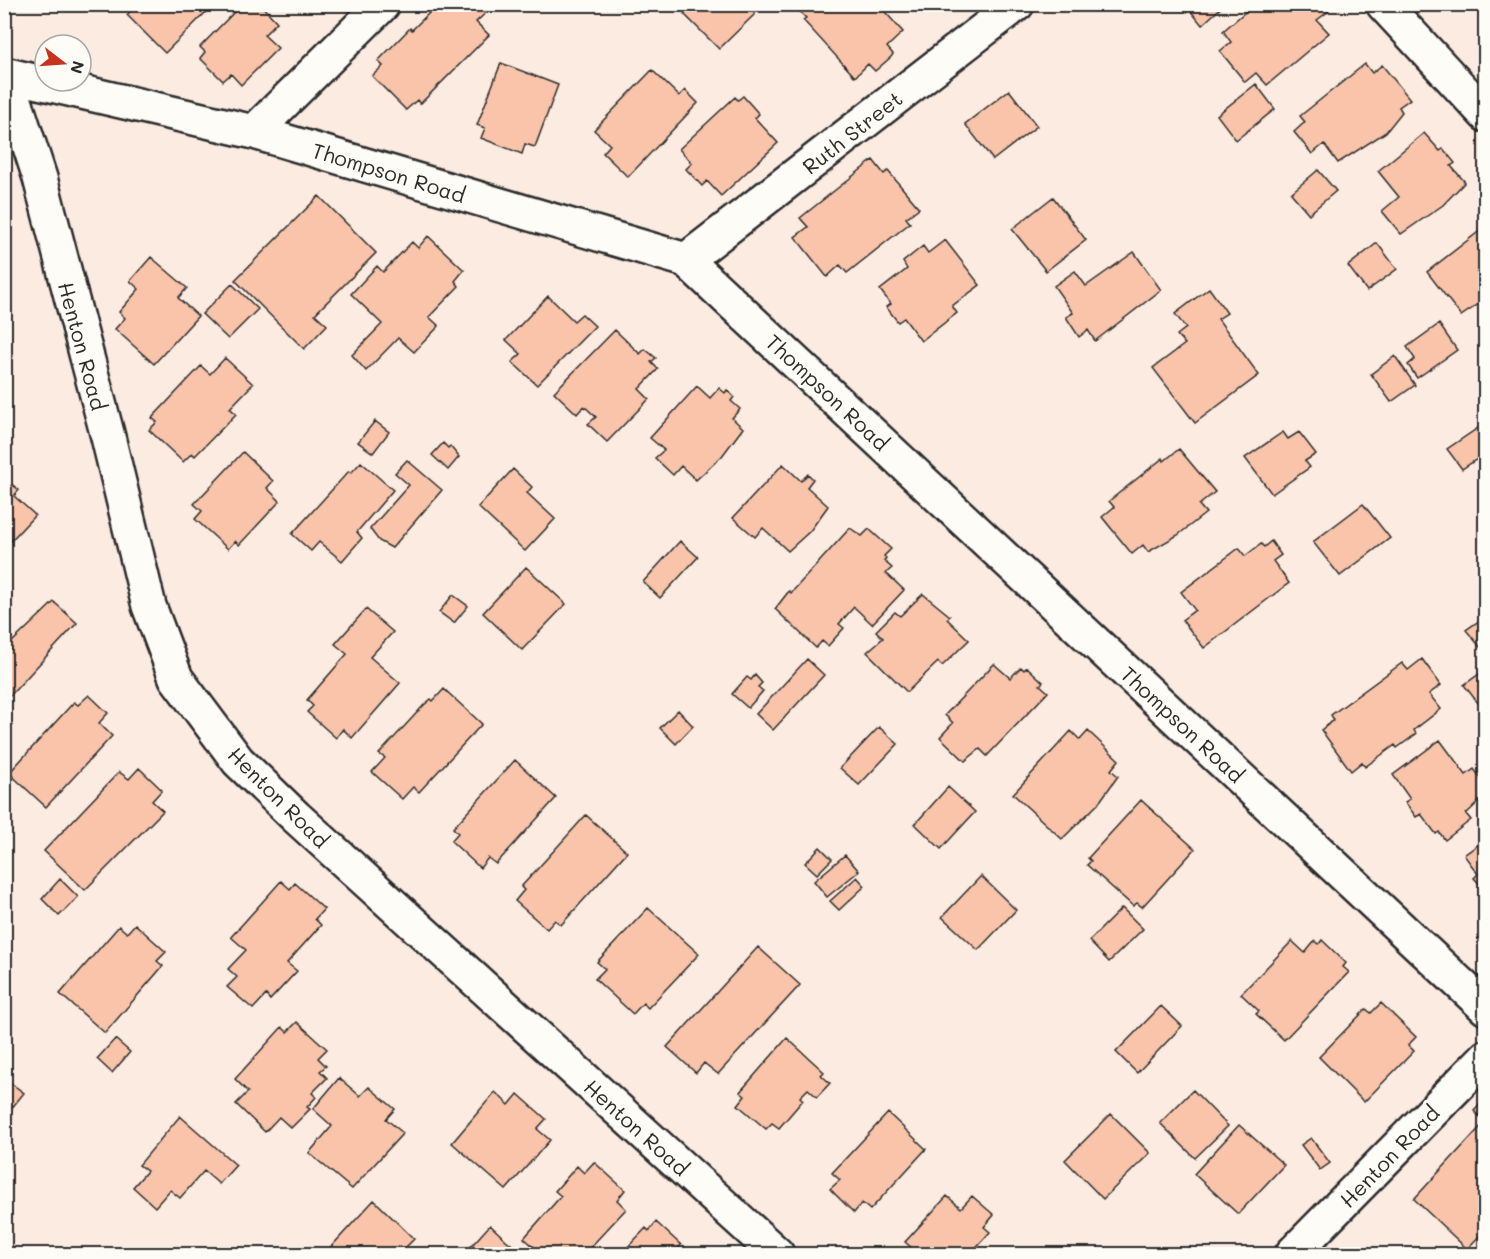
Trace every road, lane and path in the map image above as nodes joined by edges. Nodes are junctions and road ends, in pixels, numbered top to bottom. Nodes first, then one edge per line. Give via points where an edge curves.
1 (382, 4) edge
2 (1017, 4) edge
3 (1383, 4) edge
4 (6, 75) edge
5 (1485, 115) edge
6 (254, 132) junction
7 (686, 260) junction
8 (1485, 1008) edge
9 (1485, 1057) edge
10 (777, 1254) edge
11 (1292, 1254) edge

1 - 6 street
2 - 7 street, Ruth Street
3 - 5 street
4 - 6 street, Thompson Road
4 - 10 street, Henton Road via 40,178 149,606 176,678 238,761 296,817
6 - 7 street, Thompson Road
7 - 8 street, Thompson Road
9 - 11 street, Henton Road

